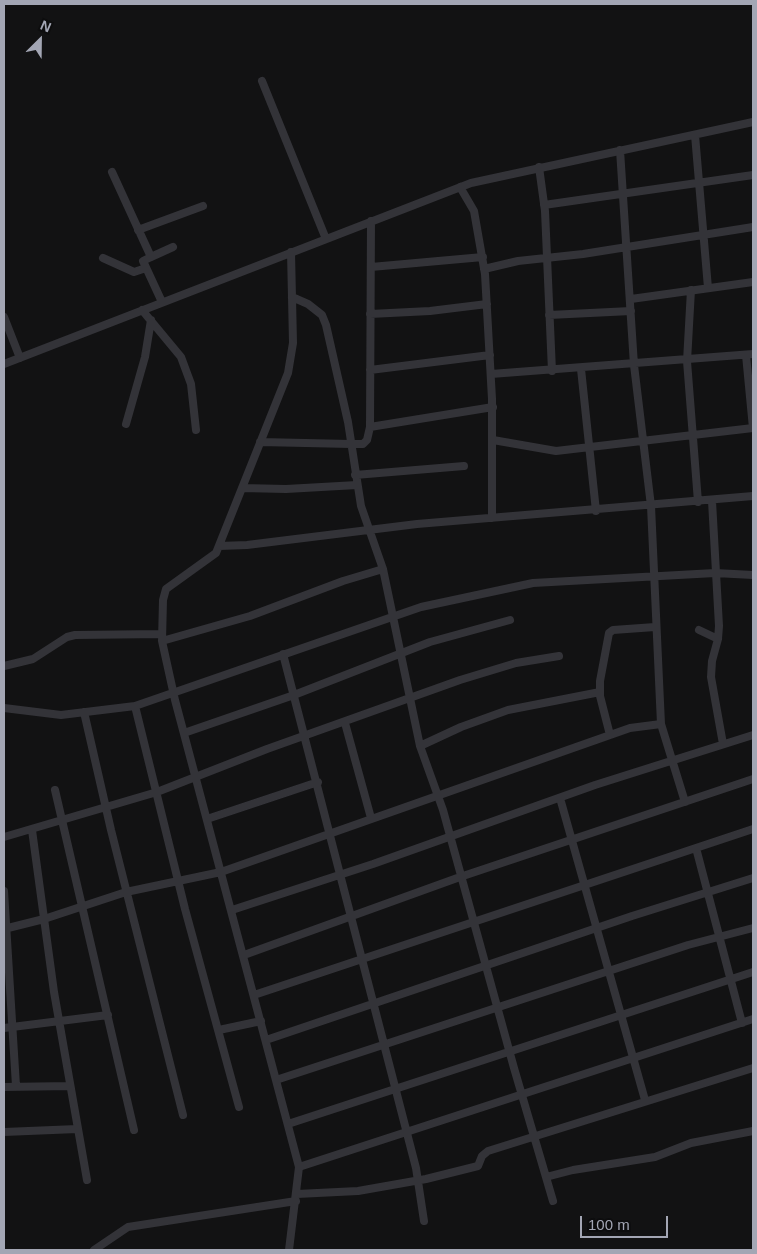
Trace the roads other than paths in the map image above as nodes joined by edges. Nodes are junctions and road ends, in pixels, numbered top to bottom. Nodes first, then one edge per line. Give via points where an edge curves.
1 (262, 81) dead end
2 (753, 122) edge
3 (695, 135) junction
4 (620, 150) junction
5 (538, 168) junction
6 (112, 172) dead end
7 (753, 175) edge
8 (701, 183) junction
9 (460, 187) junction
10 (624, 194) junction
11 (544, 205) junction
12 (203, 206) dead end
13 (371, 221) junction
14 (753, 227) edge
15 (138, 230) junction
16 (704, 235) junction
17 (326, 239) junction
18 (627, 246) junction
19 (173, 247) dead end
20 (291, 252) junction
21 (151, 257) junction
22 (483, 257) junction
23 (103, 258) dead end
24 (547, 258) junction
25 (371, 267) junction
26 (146, 268) junction
27 (484, 269) junction
28 (753, 282) edge
29 (708, 288) junction
30 (690, 290) junction
31 (292, 297) junction
32 (631, 299) junction
33 (162, 302) junction
34 (487, 304) junction
35 (142, 310) junction
36 (632, 311) junction
37 (370, 314) junction
38 (549, 315) junction
39 (4, 317) edge
40 (151, 320) junction
41 (490, 355) junction
42 (749, 355) edge
43 (20, 358) junction
44 (687, 361) junction
45 (4, 364) edge
46 (634, 364) junction
47 (581, 369) junction
48 (370, 370) junction
49 (552, 370) junction
50 (491, 374) junction
51 (492, 407) junction
52 (126, 424) dead end
53 (370, 427) junction
54 (753, 428) edge
55 (196, 430) dead end
56 (693, 436) junction
57 (493, 440) junction
58 (260, 442) junction
59 (643, 442) junction
60 (351, 444) junction
61 (588, 447) junction
62 (464, 466) dead end
63 (355, 475) junction
64 (357, 486) junction
65 (242, 488) junction
66 (753, 496) edge
67 (712, 501) junction
68 (698, 502) junction
69 (651, 506) junction
70 (596, 511) junction
71 (492, 518) junction
72 (370, 529) junction
73 (219, 546) junction
74 (383, 568) junction
75 (715, 573) junction
76 (753, 575) edge
77 (654, 577) junction
78 (393, 618) junction
79 (510, 620) dead end
80 (655, 627) junction
81 (699, 630) dead end
82 (162, 637) junction
83 (718, 639) junction
84 (283, 654) junction
85 (402, 654) junction
86 (559, 656) dead end
87 (4, 666) edge
88 (600, 692) junction
89 (174, 694) junction
90 (294, 695) junction
91 (409, 699) junction
92 (136, 706) junction
93 (4, 708) edge
94 (84, 712) junction
95 (345, 722) junction
96 (661, 724) junction
97 (184, 733) junction
98 (610, 735) junction
99 (753, 735) edge
100 (305, 736) junction
101 (722, 744) junction
102 (420, 746) junction
103 (672, 760) junction
104 (196, 777) junction
105 (753, 779) edge
106 (318, 782) junction
107 (55, 790) dead end
108 (157, 792) junction
109 (438, 796) junction
110 (560, 798) junction
111 (685, 802) junction
112 (106, 807) junction
113 (371, 818) junction
114 (62, 819) junction
115 (207, 819) junction
116 (753, 829) edge
117 (32, 830) junction
118 (330, 832) junction
119 (4, 837) edge
120 (450, 837) junction
121 (570, 839) junction
122 (696, 848) junction
123 (221, 872) junction
124 (340, 874) junction
125 (460, 877) junction
126 (753, 878) edge
127 (178, 879) junction
128 (585, 886) junction
129 (4, 891) edge
130 (126, 892) junction
131 (706, 892) junction
132 (83, 905) junction
133 (232, 910) junction
134 (352, 916) junction
135 (44, 919) junction
136 (474, 923) junction
137 (596, 928) junction
138 (753, 928) edge
139 (6, 929) edge
140 (719, 937) junction
141 (244, 956) junction
142 (361, 959) junction
143 (486, 966) junction
144 (608, 972) junction
145 (753, 972) edge
146 (730, 979) junction
147 (254, 994) junction
148 (373, 1004) junction
149 (497, 1007) junction
150 (108, 1015) junction
151 (620, 1015) junction
152 (753, 1019) edge
153 (59, 1021) junction
154 (261, 1021) junction
155 (742, 1023) junction
156 (8, 1027) edge
157 (219, 1030) junction
158 (266, 1040) junction
159 (385, 1046) junction
160 (509, 1052) junction
161 (634, 1057) junction
162 (753, 1068) edge
163 (276, 1080) junction
164 (4, 1086) edge
165 (16, 1086) junction
166 (70, 1086) junction
167 (395, 1090) junction
168 (521, 1094) junction
169 (645, 1100) junction
170 (239, 1107) dead end
171 (184, 1115) dead end
172 (288, 1124) junction
173 (77, 1129) junction
174 (134, 1130) dead end
175 (4, 1132) edge
176 (407, 1132) junction
177 (753, 1132) edge
178 (533, 1136) junction
179 (299, 1167) junction
180 (546, 1177) junction
181 (87, 1180) dead end
182 (419, 1180) junction
183 (297, 1198) junction
184 (553, 1201) dead end
185 (424, 1221) dead end
186 (94, 1250) edge
187 (289, 1250) edge

1 - 17 street
2 - 3 street
3 - 4 street
3 - 8 street
4 - 5 street
4 - 10 street
5 - 9 street
5 - 11 street
6 - 15 street
7 - 8 street
8 - 10 street
8 - 16 street
9 - 13 street
9 - 22 street via 474,211
10 - 11 street
10 - 18 street
11 - 24 street
12 - 15 street
13 - 17 street
13 - 25 street
14 - 16 street
15 - 21 street
16 - 18 street
16 - 29 street
17 - 20 street
18 - 24 street
18 - 32 street
19 - 21 street
20 - 31 street
20 - 33 street
21 - 26 street via 143,261
22 - 25 street
22 - 27 street
23 - 26 street via 134,272
24 - 27 street
24 - 38 street
25 - 37 street
26 - 33 street
27 - 34 street
28 - 29 street
29 - 30 street
30 - 32 street
30 - 44 street
31 - 58 street via 292,356
31 - 60 street via 322,315
32 - 36 street
33 - 35 street
34 - 37 street
34 - 41 street
35 - 40 street
35 - 43 street
36 - 38 street
36 - 46 street
37 - 48 street
38 - 49 street
39 - 43 street
40 - 52 street via 145,357
40 - 55 street via 181,357 190,384
41 - 48 street
41 - 50 street
42 - 44 street
42 - 54 street
43 - 45 street
44 - 46 street
44 - 56 street
46 - 47 street
46 - 59 street
47 - 49 street
47 - 61 street
48 - 53 street
49 - 50 street
50 - 51 street
51 - 53 street
51 - 57 street
53 - 60 street via 367,440 362,444
54 - 56 street
56 - 59 street
56 - 68 street
57 - 61 street via 556,451
57 - 71 street
58 - 60 street
58 - 65 street
59 - 61 street
59 - 69 street
60 - 63 street
61 - 70 street
62 - 63 street
63 - 64 street
64 - 65 street
64 - 72 street
65 - 73 street
66 - 67 street
67 - 68 street
67 - 75 street
68 - 69 street
69 - 70 street
69 - 77 street
70 - 71 street
71 - 72 street
72 - 73 street
72 - 74 street
73 - 82 street via 208,560 166,589
74 - 78 street
74 - 82 street via 250,616
75 - 76 street
75 - 77 street
75 - 83 street
77 - 78 street via 533,583 447,600
77 - 80 street
78 - 84 street
78 - 85 street
79 - 85 street via 430,642
80 - 88 street via 608,633
80 - 96 street
81 - 83 street
82 - 87 street via 75,635 33,659
82 - 89 street
83 - 101 street via 712,677
84 - 89 street
84 - 90 street
85 - 90 street
85 - 91 street
86 - 91 street via 516,663
88 - 98 street
88 - 102 street via 508,710
89 - 92 street
89 - 97 street
90 - 97 street
90 - 100 street
91 - 95 street
91 - 102 street
92 - 94 street
92 - 108 street
93 - 94 street via 61,715
94 - 112 street
95 - 100 street
95 - 113 street
96 - 98 street via 630,728
96 - 103 street
97 - 104 street
98 - 109 street
99 - 101 street
100 - 104 street
100 - 106 street
101 - 103 street
102 - 109 street
103 - 110 street
103 - 111 street
104 - 108 street
104 - 115 street
105 - 111 street
106 - 115 street
106 - 118 street
107 - 114 street
108 - 112 street
108 - 127 street
109 - 113 street
109 - 120 street
110 - 120 street
110 - 121 street
111 - 121 street
112 - 114 street
112 - 130 street
113 - 118 street
114 - 117 street
114 - 132 street
115 - 123 street
116 - 122 street
117 - 119 street
117 - 135 street
118 - 123 street
118 - 124 street
120 - 124 street
120 - 125 street
121 - 125 street
121 - 128 street
122 - 128 street
122 - 131 street
123 - 127 street
123 - 133 street
124 - 133 street
124 - 134 street
125 - 134 street
125 - 136 street
126 - 131 street
127 - 130 street
127 - 157 street
128 - 136 street
128 - 137 street
129 - 139 street
130 - 132 street
130 - 171 street
131 - 137 street
131 - 140 street
132 - 135 street
132 - 150 street
133 - 141 street
134 - 141 street
134 - 142 street
135 - 139 street
135 - 153 street
136 - 142 street
136 - 143 street
137 - 143 street
137 - 144 street
138 - 140 street
139 - 156 street
140 - 144 street
140 - 146 street
141 - 147 street
142 - 147 street
142 - 148 street
143 - 148 street
143 - 149 street
144 - 149 street
144 - 151 street
145 - 146 street
146 - 151 street
146 - 155 street
147 - 154 street
148 - 158 street
148 - 159 street
149 - 159 street
149 - 160 street
150 - 153 street
150 - 174 street
151 - 160 street
151 - 161 street
152 - 155 street
153 - 156 street
153 - 166 street
154 - 157 street
154 - 158 street
155 - 161 street
156 - 165 street
157 - 170 street
158 - 163 street
159 - 163 street
159 - 167 street
160 - 167 street
160 - 168 street
161 - 168 street
161 - 169 street
162 - 169 street
163 - 172 street
164 - 165 street
165 - 166 street
166 - 173 street
167 - 172 street
167 - 176 street
168 - 176 street
168 - 178 street
169 - 178 street
172 - 179 street
173 - 175 street
173 - 181 street
176 - 179 street
176 - 182 street
177 - 180 street via 691,1143 655,1157
178 - 180 street
178 - 182 street via 488,1151 478,1166
179 - 183 street
180 - 184 street
182 - 183 street
182 - 185 street
183 - 186 street via 128,1227
183 - 187 street

